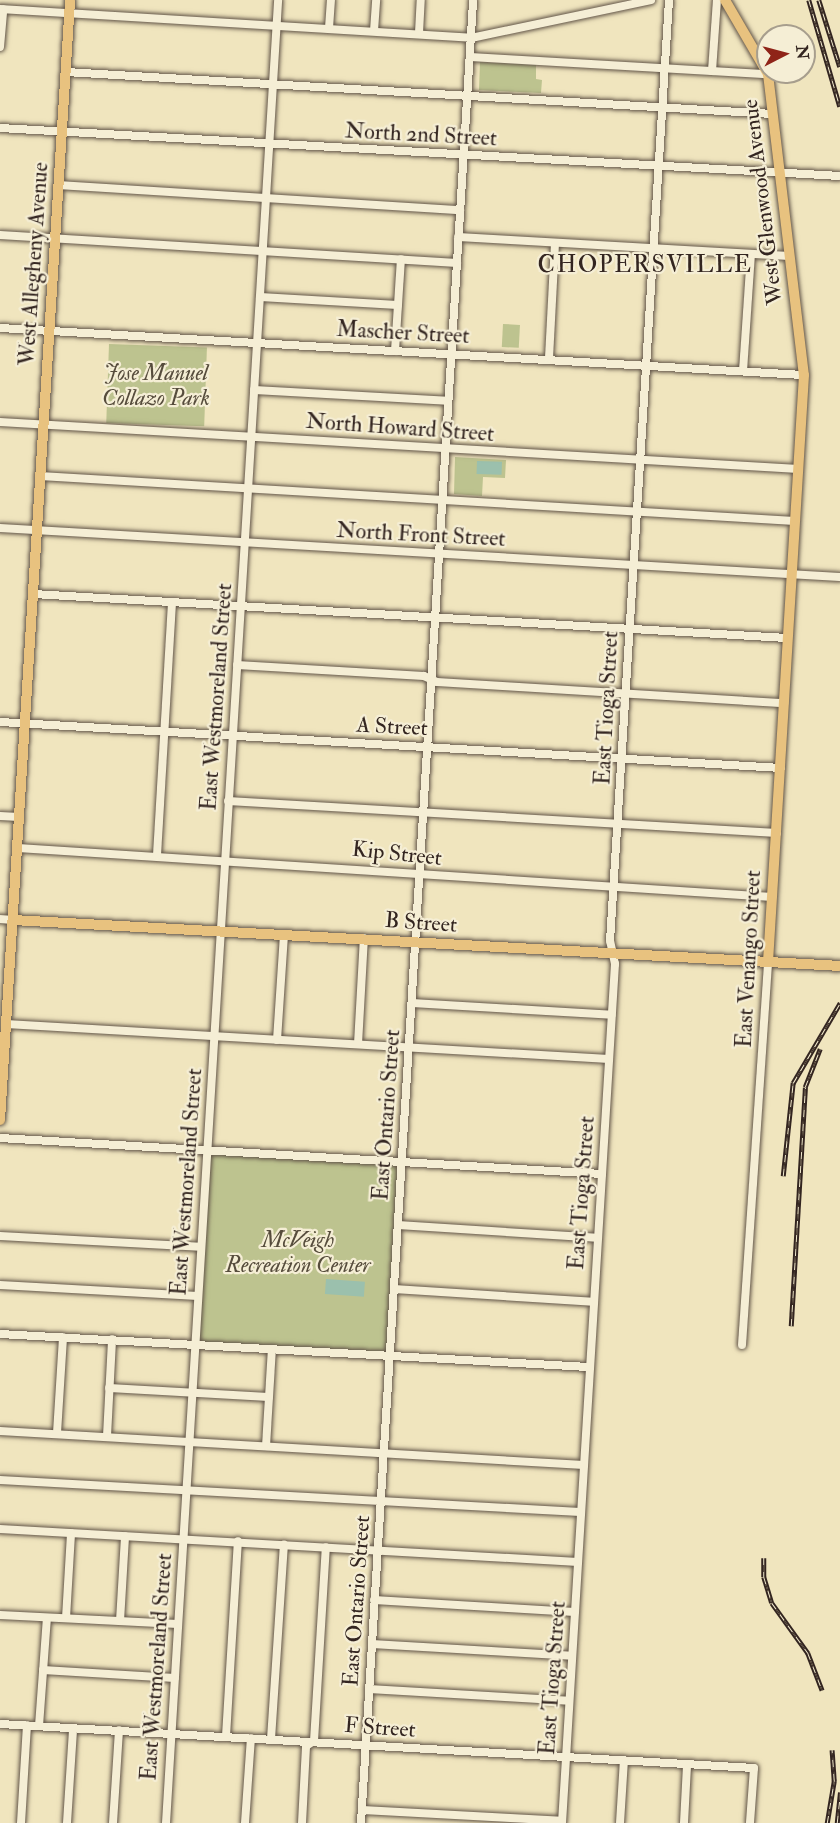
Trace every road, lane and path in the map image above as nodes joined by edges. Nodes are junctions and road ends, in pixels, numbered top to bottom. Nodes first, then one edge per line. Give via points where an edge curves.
1 (70, 0) edge
2 (278, 0) edge
3 (331, 0) edge
4 (376, 0) edge
5 (421, 0) edge
6 (474, 0) edge
7 (651, 0) edge
8 (669, 0) edge
9 (717, 0) edge
10 (725, 0) edge
11 (1, 9) edge
12 (69, 14) junction
13 (277, 26) junction
14 (329, 28) junction
15 (374, 31) junction
16 (419, 33) junction
17 (471, 38) junction
18 (0, 47) edge
19 (756, 53) edge
20 (470, 57) junction
21 (664, 68) junction
22 (712, 71) junction
23 (66, 72) junction
24 (756, 73) edge
25 (769, 84) edge
26 (273, 85) junction
27 (467, 96) junction
28 (662, 107) junction
29 (772, 114) junction
30 (0, 128) edge
31 (62, 132) junction
32 (269, 144) junction
33 (464, 155) junction
34 (658, 167) junction
35 (779, 173) junction
36 (840, 176) edge
37 (58, 186) junction
38 (266, 198) junction
39 (460, 210) junction
40 (0, 235) edge
41 (458, 237) junction
42 (56, 238) junction
43 (555, 243) junction
44 (654, 248) junction
45 (263, 250) junction
46 (751, 255) junction
47 (789, 256) junction
48 (401, 259) junction
49 (457, 263) junction
50 (260, 297) junction
51 (398, 304) junction
52 (0, 328) edge
53 (49, 331) junction
54 (257, 343) junction
55 (395, 351) junction
56 (451, 354) junction
57 (549, 358) junction
58 (646, 365) junction
59 (743, 371) junction
60 (804, 375) junction
61 (254, 390) junction
62 (448, 401) junction
63 (0, 422) edge
64 (44, 424) junction
65 (251, 436) junction
66 (446, 448) junction
67 (641, 460) junction
68 (799, 469) junction
69 (40, 476) junction
70 (248, 490) junction
71 (442, 500) junction
72 (638, 511) junction
73 (795, 521) junction
74 (0, 528) edge
75 (37, 531) junction
76 (244, 543) junction
77 (438, 554) junction
78 (634, 566) junction
79 (792, 575) junction
80 (840, 577) edge
81 (33, 594) junction
82 (172, 602) junction
83 (241, 606) junction
84 (435, 618) junction
85 (630, 629) junction
86 (788, 638) junction
87 (237, 664) junction
88 (431, 678) junction
89 (626, 693) junction
90 (784, 703) junction
91 (0, 722) edge
92 (25, 724) junction
93 (165, 732) junction
94 (232, 735) junction
95 (427, 747) junction
96 (622, 759) junction
97 (781, 768) junction
98 (228, 801) junction
99 (423, 813) junction
100 (0, 816) edge
101 (20, 816) junction
102 (618, 824) junction
103 (777, 833) junction
104 (18, 848) junction
105 (157, 855) junction
106 (225, 860) junction
107 (419, 873) junction
108 (614, 887) junction
109 (772, 897) junction
110 (0, 919) edge
111 (14, 920) junction
112 (220, 930) junction
113 (284, 934) junction
114 (364, 938) junction
115 (415, 942) junction
116 (612, 954) junction
117 (768, 962) junction
118 (840, 966) edge
119 (412, 1002) junction
120 (612, 1015) junction
121 (6, 1024) junction
122 (214, 1036) junction
123 (277, 1040) junction
124 (358, 1044) junction
125 (409, 1048) junction
126 (609, 1059) junction
127 (2, 1065) edge
128 (0, 1120) edge
129 (0, 1138) edge
130 (207, 1150) junction
131 (401, 1161) junction
132 (602, 1174) junction
133 (398, 1225) junction
134 (0, 1236) edge
135 (597, 1238) junction
136 (200, 1248) junction
137 (0, 1285) edge
138 (394, 1289) junction
139 (198, 1296) junction
140 (593, 1302) junction
141 (0, 1334) edge
142 (63, 1337) junction
143 (112, 1339) junction
144 (195, 1344) junction
145 (742, 1346) dead end
146 (272, 1349) junction
147 (390, 1356) junction
148 (589, 1367) junction
149 (110, 1388) junction
150 (191, 1394) junction
151 (269, 1397) junction
152 (0, 1431) edge
153 (57, 1433) junction
154 (107, 1436) junction
155 (189, 1442) junction
156 (266, 1446) junction
157 (383, 1453) junction
158 (584, 1465) junction
159 (0, 1480) edge
160 (187, 1490) junction
161 (381, 1501) junction
162 (580, 1512) junction
163 (0, 1529) edge
164 (71, 1533) junction
165 (125, 1536) junction
166 (183, 1539) junction
167 (238, 1541) junction
168 (284, 1544) junction
169 (327, 1547) junction
170 (377, 1549) junction
171 (578, 1562) junction
172 (374, 1600) junction
173 (575, 1612) junction
174 (0, 1615) edge
175 (46, 1618) junction
176 (66, 1618) junction
177 (120, 1621) junction
178 (178, 1624) junction
179 (372, 1644) junction
180 (572, 1656) junction
181 (43, 1670) junction
182 (175, 1678) junction
183 (369, 1689) junction
184 (569, 1701) junction
185 (0, 1724) edge
186 (27, 1725) junction
187 (39, 1726) junction
188 (73, 1729) junction
189 (119, 1730) junction
190 (171, 1733) junction
191 (225, 1736) junction
192 (250, 1738) junction
193 (271, 1739) junction
194 (314, 1741) junction
195 (365, 1746) junction
196 (566, 1756) junction
197 (624, 1760) junction
198 (687, 1764) junction
199 (362, 1810) junction
200 (562, 1822) edge
201 (21, 1823) edge
202 (67, 1823) edge
203 (113, 1823) edge
204 (166, 1823) edge
205 (245, 1823) edge
206 (302, 1823) edge
207 (361, 1823) edge
208 (620, 1823) edge
209 (684, 1823) edge
210 (750, 1823) edge

1 - 12 main road, West Allegheny Avenue
2 - 13 street, East Westmoreland Street
3 - 14 street
4 - 15 street
5 - 16 street
6 - 17 street, East Ontario Street
7 - 17 street
8 - 21 street, East Tioga Street
9 - 22 street
10 - 19 main road, West Glenwood Avenue
11 - 12 street
11 - 18 street
12 - 13 street
12 - 23 main road, West Allegheny Avenue
13 - 14 street
13 - 26 street, East Westmoreland Street
14 - 15 street
15 - 16 street
16 - 17 street
17 - 20 street, East Ontario Street
20 - 21 street
20 - 27 street, East Ontario Street
21 - 22 street
21 - 28 street, East Tioga Street
22 - 24 street
23 - 26 street
23 - 31 main road, West Allegheny Avenue
25 - 29 main road, West Glenwood Avenue
26 - 27 street
26 - 32 street, East Westmoreland Street
27 - 28 street
27 - 33 street, East Ontario Street
28 - 29 street
28 - 34 street, East Tioga Street
29 - 35 main road, West Glenwood Avenue
30 - 31 street, North 2nd Street
31 - 32 street, North 2nd Street
31 - 37 main road, West Allegheny Avenue
32 - 33 street, North 2nd Street
32 - 38 street, East Westmoreland Street
33 - 34 street, North 2nd Street
33 - 39 street, East Ontario Street
34 - 35 street, North 2nd Street
34 - 44 street, East Tioga Street
35 - 36 street, North 2nd Street
35 - 47 main road, West Glenwood Avenue
37 - 38 street
37 - 42 main road, West Allegheny Avenue
38 - 39 street
38 - 45 street, East Westmoreland Street
39 - 41 street, East Ontario Street
40 - 42 street
41 - 43 street
41 - 49 street, East Ontario Street
42 - 45 street
42 - 53 main road, West Allegheny Avenue
43 - 44 street
43 - 57 street
44 - 46 street
44 - 58 street, East Tioga Street
45 - 48 street
45 - 50 street, East Westmoreland Street
46 - 47 street
46 - 59 street
47 - 60 main road, West Glenwood Avenue
48 - 49 street
48 - 51 street
49 - 56 street, East Ontario Street
50 - 51 street
50 - 54 street, East Westmoreland Street
51 - 55 street
52 - 53 street, Mascher Street
53 - 54 street, Mascher Street
53 - 64 main road, West Allegheny Avenue
54 - 55 street, Mascher Street
54 - 61 street, East Westmoreland Street
55 - 56 street, Mascher Street
56 - 57 street, Mascher Street
56 - 62 street, East Ontario Street
57 - 58 street, Mascher Street
58 - 59 street, Mascher Street
58 - 67 street, East Tioga Street
59 - 60 street, Mascher Street
60 - 68 main road, West Glenwood Avenue
61 - 62 street
61 - 65 street, East Westmoreland Street
62 - 66 street, East Ontario Street
63 - 64 street, North Howard Street
64 - 65 street, North Howard Street
64 - 69 main road, West Allegheny Avenue
65 - 66 street, North Howard Street
65 - 70 street, East Westmoreland Street
66 - 67 street, North Howard Street
66 - 71 street, East Ontario Street
67 - 68 street, North Howard Street
67 - 72 street, East Tioga Street
68 - 73 main road, East Venango Street
69 - 70 street
69 - 75 main road, West Allegheny Avenue
70 - 71 street
70 - 76 street, East Westmoreland Street
71 - 72 street
71 - 77 street, East Ontario Street
72 - 73 street
72 - 78 street, East Tioga Street
73 - 79 main road, East Venango Street
74 - 75 street, North Front Street
75 - 76 street, North Front Street
75 - 81 main road, West Allegheny Avenue
76 - 77 street, North Front Street
76 - 83 street, East Westmoreland Street
77 - 78 street, North Front Street
77 - 84 street, East Ontario Street
78 - 79 street, North Front Street
78 - 85 street, East Tioga Street
79 - 80 street, North Front Street
79 - 86 main road, East Venango Street
81 - 82 street
81 - 92 main road, West Allegheny Avenue
82 - 83 street
82 - 93 street
83 - 84 street
83 - 87 street, East Westmoreland Street
84 - 85 street
84 - 88 street, East Ontario Street
85 - 86 street
85 - 89 street, East Tioga Street
86 - 90 main road, East Venango Street
87 - 88 street
87 - 94 street, East Westmoreland Street
88 - 89 street via 437,682
88 - 95 street, East Ontario Street
89 - 90 street
89 - 96 street, East Tioga Street
90 - 97 main road, East Venango Street
91 - 92 street, A Street
92 - 93 street, A Street
92 - 101 main road, West Allegheny Avenue
93 - 94 street, A Street
93 - 105 street
94 - 95 street, A Street
94 - 98 street, East Westmoreland Street
95 - 96 street, A Street
95 - 99 street, East Ontario Street
96 - 97 street, A Street
96 - 102 street, East Tioga Street
97 - 103 main road, East Venango Street
98 - 99 street
98 - 106 street, East Westmoreland Street
99 - 102 street
99 - 107 street, East Ontario Street
100 - 101 street
101 - 104 main road, West Allegheny Avenue
102 - 103 street
102 - 108 street, East Tioga Street
103 - 109 main road, East Venango Street
104 - 105 street, Kip Street
104 - 111 main road, West Allegheny Avenue
105 - 106 street, Kip Street
106 - 107 street, Kip Street
106 - 112 street, East Westmoreland Street
107 - 108 street, Kip Street
107 - 115 street, East Ontario Street
108 - 109 street, Kip Street
108 - 116 street, East Tioga Street
109 - 117 main road, East Venango Street
110 - 111 street, B Street
111 - 112 main road, B Street
111 - 121 main road, West Allegheny Avenue
112 - 113 main road, B Street
112 - 122 street, East Westmoreland Street
113 - 114 main road, B Street
113 - 123 street
114 - 115 main road, B Street
114 - 124 street
115 - 116 main road, B Street
115 - 119 street, East Ontario Street
116 - 117 main road, B Street
116 - 120 street, East Tioga Street
117 - 118 main road, B Street
117 - 145 street, East Venango Street
119 - 120 street
119 - 125 street, East Ontario Street
120 - 126 street, East Tioga Street
121 - 122 street
121 - 127 main road, West Allegheny Avenue
122 - 123 street
122 - 130 street, East Westmoreland Street
123 - 124 street
124 - 125 street
125 - 126 street
125 - 131 street, East Ontario Street
126 - 132 street, East Tioga Street
127 - 128 main road, West Allegheny Avenue
129 - 130 street
130 - 131 street
130 - 136 street, East Westmoreland Street
131 - 132 street
131 - 133 street, East Ontario Street
132 - 135 street, East Tioga Street
133 - 135 street
133 - 138 street, East Ontario Street
134 - 136 street
135 - 140 street, East Tioga Street
136 - 139 street, East Westmoreland Street
137 - 139 street
138 - 140 street
138 - 147 street, East Ontario Street
139 - 144 street, East Westmoreland Street
140 - 148 street, East Tioga Street
141 - 142 street
142 - 143 street
142 - 153 street
143 - 144 street
143 - 149 street
144 - 146 street
144 - 150 street, East Westmoreland Street
146 - 147 street
146 - 151 street
147 - 148 street
147 - 157 street, East Ontario Street
148 - 158 street, East Tioga Street
149 - 150 street
149 - 154 street
150 - 151 street
150 - 155 street, East Westmoreland Street
151 - 156 street
152 - 153 street
153 - 154 street
154 - 155 street
155 - 156 street
155 - 160 street, East Westmoreland Street
156 - 157 street
157 - 158 street
157 - 161 street, East Ontario Street
158 - 162 street, East Tioga Street
159 - 160 street
160 - 161 street
160 - 166 street, East Westmoreland Street
161 - 162 street
161 - 170 street, East Ontario Street
162 - 171 street, East Tioga Street
163 - 164 street
164 - 165 street
164 - 176 street
165 - 166 street
165 - 177 street
166 - 167 street
166 - 178 street, East Westmoreland Street
167 - 168 street
167 - 191 street
168 - 169 street
168 - 193 street
169 - 170 street
169 - 194 street
170 - 171 street
170 - 172 street, East Ontario Street
171 - 173 street, East Tioga Street
172 - 173 street
172 - 179 street, East Ontario Street
173 - 180 street, East Tioga Street
174 - 175 street
175 - 176 street
175 - 181 street
176 - 177 street
177 - 178 street
178 - 182 street, East Westmoreland Street
179 - 180 street
179 - 183 street, East Ontario Street
180 - 184 street, East Tioga Street
181 - 182 street
181 - 187 street
182 - 190 street, East Westmoreland Street
183 - 184 street
183 - 195 street, East Ontario Street
184 - 196 street, East Tioga Street
185 - 186 street, F Street
186 - 187 street, F Street
186 - 201 street
187 - 188 street, F Street
188 - 189 street, F Street
188 - 202 street
189 - 190 street, F Street
189 - 203 street
190 - 191 street, F Street
190 - 204 street, East Westmoreland Street
191 - 192 street, F Street
192 - 193 street, F Street
192 - 205 street
193 - 194 street, F Street
194 - 195 street, F Street
194 - 206 street via 306,1746
195 - 196 street, F Street
195 - 199 street, East Ontario Street
196 - 197 street, F Street
196 - 200 street, East Tioga Street
197 - 198 street, F Street
197 - 208 street
198 - 209 street
198 - 210 street, F Street via 754,1768
199 - 200 street
199 - 207 street, East Ontario Street

